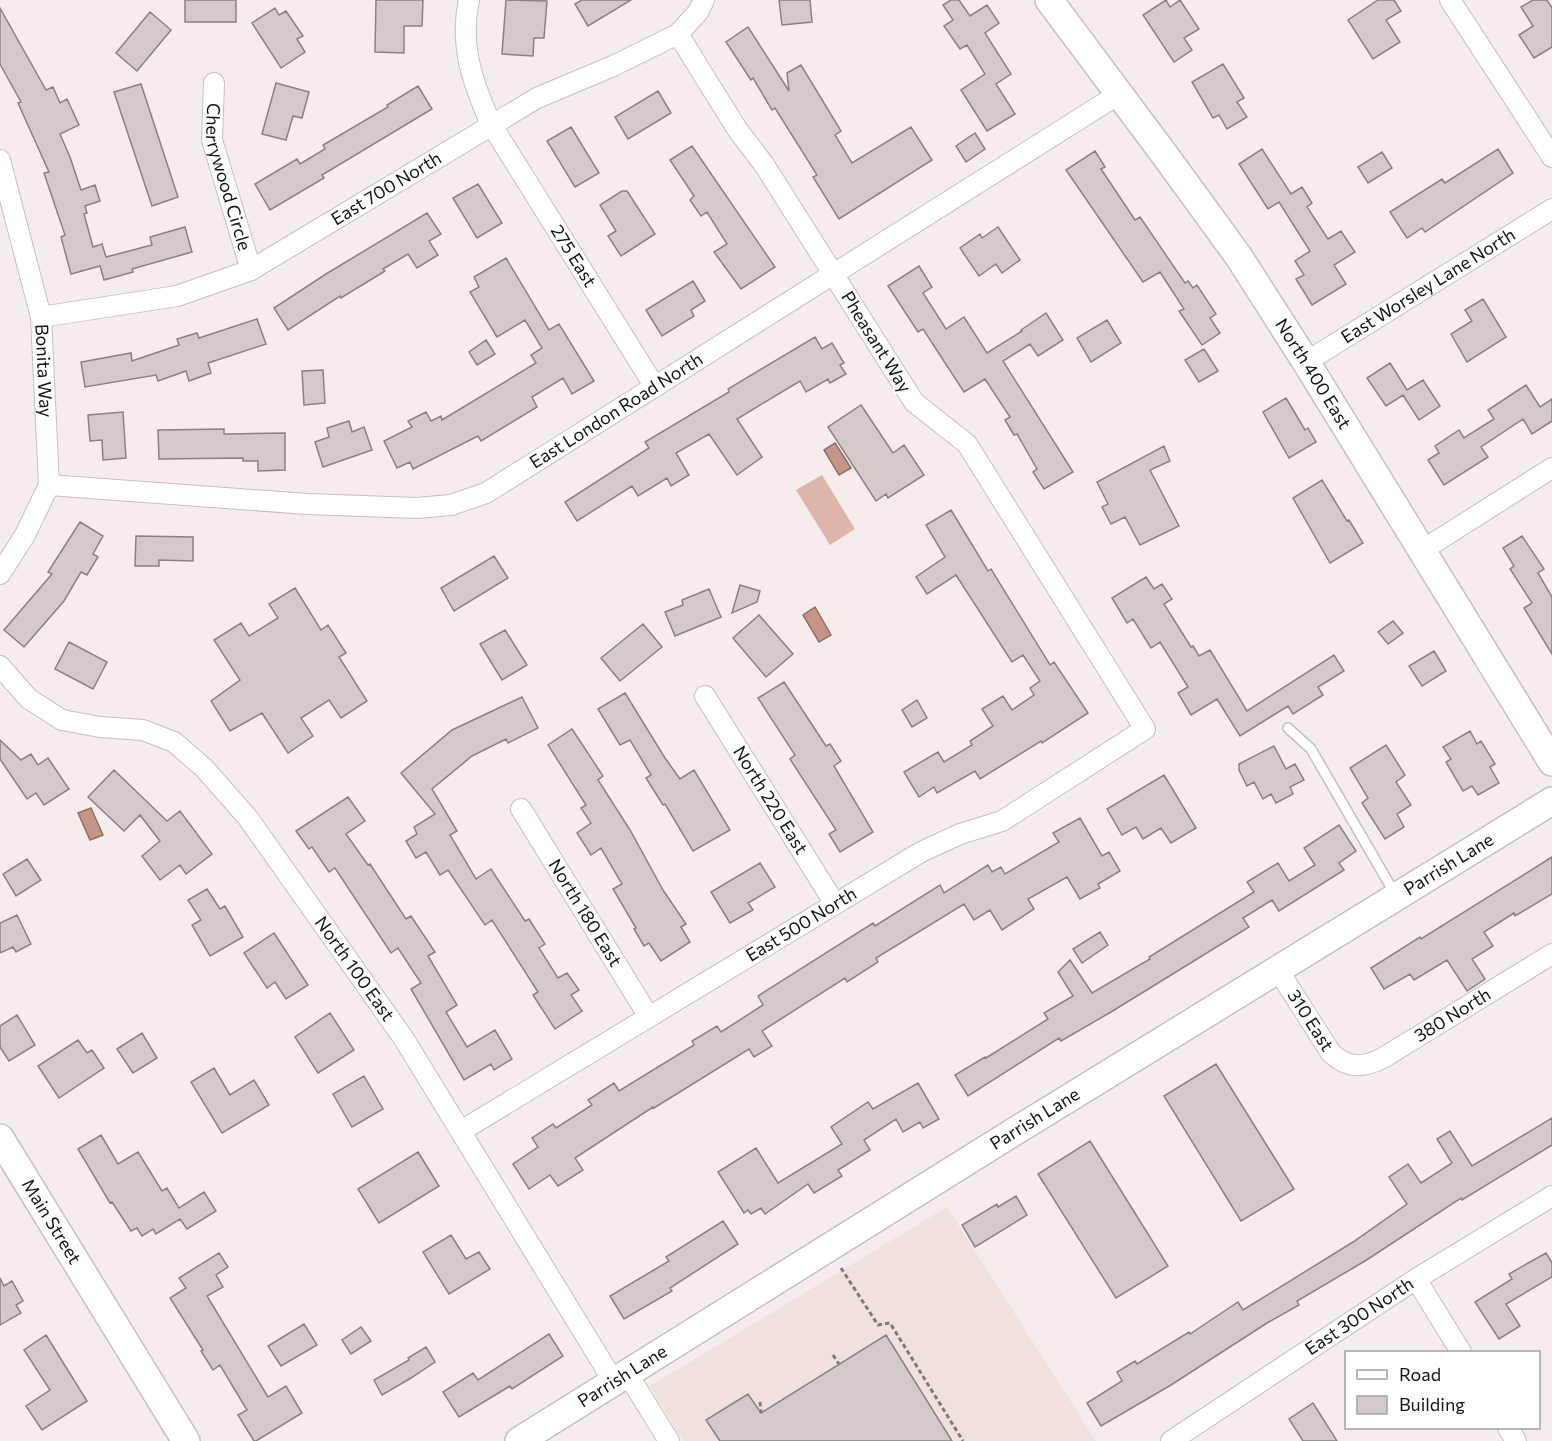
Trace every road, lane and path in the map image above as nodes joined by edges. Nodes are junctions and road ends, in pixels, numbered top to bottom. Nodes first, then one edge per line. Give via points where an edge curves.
1 (469, 0) edge
2 (704, 0) edge
3 (1049, 0) edge
4 (1450, 0) edge
5 (678, 34) junction
6 (214, 83) dead end
7 (1119, 94) junction
8 (491, 124) junction
9 (1552, 157) edge
10 (0, 160) edge
11 (1552, 209) edge
12 (251, 270) junction
13 (834, 275) junction
14 (41, 317) junction
15 (1306, 362) junction
16 (655, 387) junction
17 (1552, 468) edge
18 (49, 485) junction
19 (1421, 551) junction
20 (0, 574) edge
21 (0, 666) edge
22 (705, 696) dead end
23 (1288, 728) dead end
24 (1145, 729) joint
25 (1552, 762) edge
26 (1552, 801) edge
27 (520, 809) dead end
28 (1396, 896) junction
29 (835, 904) junction
30 (1552, 954) edge
31 (1278, 970) junction
32 (649, 1017) junction
33 (1350, 1065) joint
34 (461, 1131) junction
35 (0, 1138) edge
36 (1552, 1196) edge
37 (841, 1268) dead end
38 (1416, 1280) junction
39 (1460, 1351) edge
40 (833, 1355) dead end
41 (839, 1364) dead end
42 (621, 1378) junction
43 (760, 1402) dead end
44 (760, 1413) dead end
45 (186, 1441) edge
46 (519, 1441) edge
47 (669, 1441) edge
48 (963, 1441) edge
49 (1171, 1441) edge

1 - 8 street, 275 East via 466,47 474,86
2 - 5 street, East 700 North
3 - 7 street, North 400 East
4 - 9 street
5 - 8 street, East 700 North via 537,98
5 - 13 street, Pheasant Way
6 - 12 street, Cherrywood Circle via 212,140
7 - 13 street, East London Road North
7 - 15 street, North 400 East via 1239,257
8 - 12 street, East 700 North
8 - 16 street, 275 East
10 - 14 street, Bonita Way
11 - 15 street, East Worsley Lane North
12 - 14 street, East 700 North via 177,296
13 - 16 street, East London Road North
13 - 24 street, Pheasant Way via 914,402 967,444
14 - 18 street, Bonita Way
15 - 19 street, North 400 East
16 - 18 street, East London Road North via 486,492 451,505 417,508 307,504
17 - 19 street
18 - 20 street, Bonita Way via 26,535
19 - 25 street, North 400 East
21 - 34 street, North 100 East via 29,699 63,720 143,730 174,742 204,768 248,818 404,1039
22 - 29 street, North 220 East
23 - 28 lane via 1311,749
24 - 29 street, East 500 North via 1002,821 921,852
26 - 28 street, Parrish Lane
27 - 32 street, North 180 East
28 - 31 street, Parrish Lane
29 - 32 street, East 500 North
30 - 33 street, 380 North via 1383,1058 1367,1065
31 - 33 street, 310 East via 1326,1047
31 - 42 street, Parrish Lane
32 - 34 street, East 500 North
34 - 42 street, North 100 East
35 - 45 street, Main Street
36 - 38 street, East 300 North
37 - 48 path via 878,1325 890,1323
38 - 39 street
38 - 49 street, East 300 North
40 - 41 path
42 - 46 street, Parrish Lane
42 - 47 street, North 100 East
43 - 44 path

